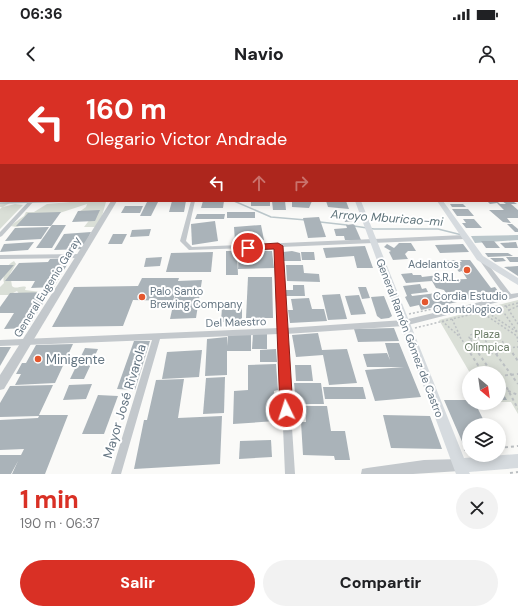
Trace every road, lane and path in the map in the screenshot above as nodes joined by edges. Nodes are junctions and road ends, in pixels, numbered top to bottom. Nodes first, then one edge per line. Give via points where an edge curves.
1 (31, 202) edge
2 (113, 202) edge
3 (193, 202) edge
4 (358, 202) edge
5 (441, 202) edge
6 (0, 234) edge
7 (466, 238) junction
8 (372, 241) junction
9 (278, 246) junction
10 (80, 256) junction
11 (0, 257) edge
12 (480, 258) junction
13 (518, 282) edge
14 (518, 295) edge
15 (510, 297) junction
16 (518, 303) edge
17 (503, 304) junction
18 (472, 306) junction
19 (518, 306) edge
20 (500, 307) junction
21 (482, 309) dead end
22 (509, 310) junction
23 (485, 311) junction
24 (480, 312) junction
25 (452, 319) junction
26 (442, 321) junction
27 (518, 324) edge
28 (408, 326) junction
29 (282, 331) junction
30 (478, 331) junction
31 (518, 334) edge
32 (157, 336) junction
33 (460, 337) junction
34 (483, 337) junction
35 (470, 339) junction
36 (27, 342) junction
37 (518, 342) edge
38 (0, 343) edge
39 (488, 344) junction
40 (518, 347) edge
41 (508, 348) junction
42 (497, 349) junction
43 (486, 350) junction
44 (477, 351) junction
45 (496, 354) junction
46 (518, 360) edge
47 (479, 366) edge
48 (487, 366) edge
49 (518, 374) edge
50 (511, 375) junction
51 (506, 376) edge
52 (518, 384) edge
53 (0, 385) edge
54 (506, 388) edge
55 (506, 389) edge
56 (509, 392) junction
57 (518, 395) edge
58 (518, 409) edge
59 (518, 446) edge
60 (506, 447) edge
61 (518, 461) edge
62 (461, 470) edge
63 (116, 474) edge
64 (290, 474) edge
65 (367, 474) edge

1 - 6 street
2 - 10 street, General Eugenio Garay
3 - 9 street via 183,241 191,249
4 - 8 main road, General Ramón Gómez de Castro
5 - 7 main road
7 - 8 street
7 - 12 main road
8 - 9 street
8 - 28 main road, General Ramón Gómez de Castro
9 - 29 street
10 - 11 street
10 - 36 street, General Eugenio Garay
12 - 13 main road
12 - 15 street
14 - 15 street, Del Maestro
15 - 17 street, Del Maestro
16 - 17 path
17 - 18 street, Del Maestro
17 - 20 path
17 - 22 path
18 - 24 path
18 - 28 street, Del Maestro
19 - 22 path
20 - 23 path
20 - 31 path
21 - 23 path
22 - 27 path
23 - 24 path
23 - 31 path
24 - 25 path
24 - 31 path
25 - 26 path
25 - 33 path
26 - 28 path via 414,328
26 - 33 path
28 - 29 street, Del Maestro
28 - 62 main road, General Ramón Gómez de Castro
29 - 32 street, Del Maestro
29 - 64 street
30 - 34 path
30 - 35 path via 470,335
30 - 41 path via 494,333
31 - 37 path
32 - 36 street, Del Maestro
32 - 63 street, Mayor José Rivarola
33 - 47 path
34 - 35 path
34 - 39 path
35 - 44 path
36 - 38 street, Del Maestro
36 - 53 street, General Eugenio Garay
39 - 42 path
39 - 43 path via 485,345
40 - 41 path
41 - 42 path
41 - 46 path
42 - 45 path
43 - 44 path
43 - 45 path
44 - 48 path
45 - 50 path
49 - 50 path
50 - 51 path
50 - 52 path
54 - 56 path
55 - 56 path
56 - 57 path
56 - 58 path
59 - 60 path
61 - 62 main road
62 - 65 street via 424,466

